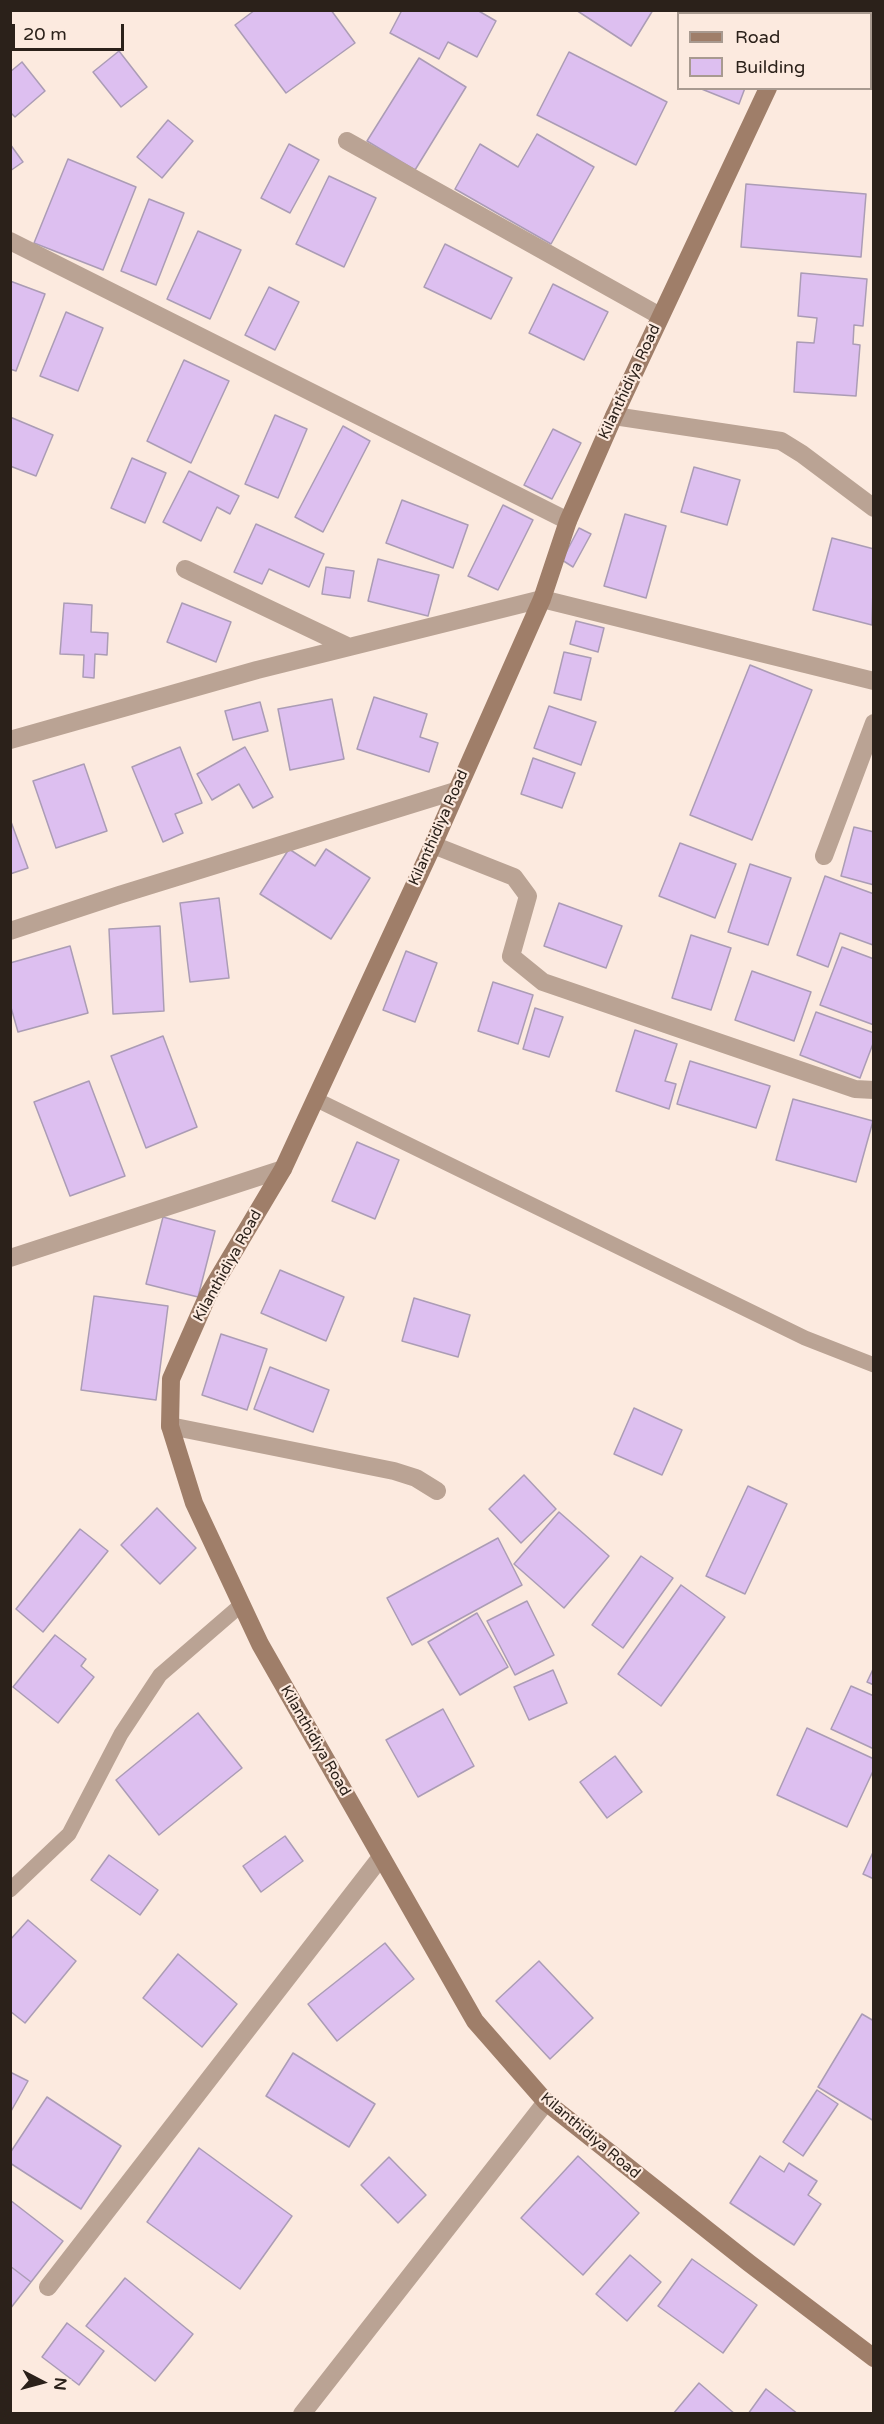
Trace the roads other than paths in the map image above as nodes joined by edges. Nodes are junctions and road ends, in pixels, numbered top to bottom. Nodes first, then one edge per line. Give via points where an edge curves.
1 (767, 90) edge
2 (347, 141) dead end
3 (10, 241) edge
4 (660, 316) junction
5 (614, 416) junction
6 (873, 508) edge
7 (568, 521) junction
8 (185, 569) dead end
9 (542, 599) junction
10 (349, 647) junction
11 (873, 681) edge
12 (873, 723) edge
13 (10, 740) edge
14 (455, 791) junction
15 (433, 845) junction
16 (824, 856) dead end
17 (10, 931) edge
18 (873, 1090) edge
19 (315, 1099) junction
20 (283, 1169) junction
21 (10, 1258) edge
22 (873, 1365) edge
23 (170, 1426) junction
24 (437, 1491) dead end
25 (241, 1605) junction
26 (381, 1857) junction
27 (10, 1890) edge
28 (546, 2102) junction
29 (48, 2287) dead end
30 (873, 2358) edge
31 (302, 2414) edge

1 - 4 street, Kilanthidiya Road
2 - 4 street
3 - 7 street
4 - 5 street, Kilanthidiya Road
5 - 6 street via 781,441
5 - 7 street, Kilanthidiya Road
7 - 9 street, Kilanthidiya Road
8 - 10 street
9 - 10 street
9 - 11 street
9 - 14 street, Kilanthidiya Road
10 - 13 street
12 - 16 street
14 - 15 street, Kilanthidiya Road
14 - 17 street
15 - 18 street via 514,877 528,896 511,957 543,982 855,1089
15 - 19 street, Kilanthidiya Road
19 - 20 street, Kilanthidiya Road
19 - 22 lane via 805,1338
20 - 21 street
20 - 23 street, Kilanthidiya Road via 208,1295 171,1379
23 - 24 street via 394,1471
23 - 25 street, Kilanthidiya Road via 194,1503
25 - 26 street, Kilanthidiya Road
25 - 27 lane via 160,1675 121,1734 69,1834
26 - 28 street, Kilanthidiya Road via 475,2020
26 - 29 street
28 - 30 street, Kilanthidiya Road
28 - 31 street

